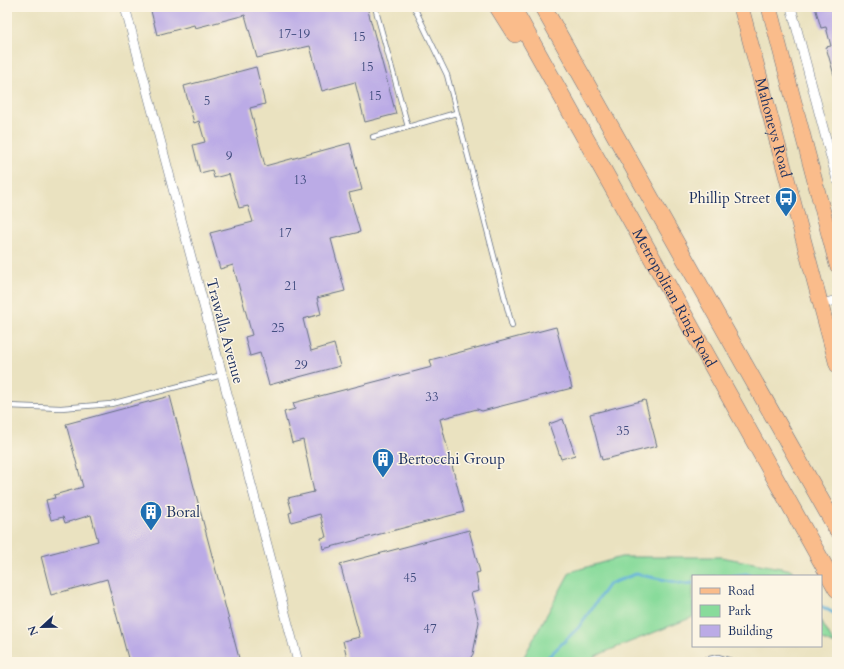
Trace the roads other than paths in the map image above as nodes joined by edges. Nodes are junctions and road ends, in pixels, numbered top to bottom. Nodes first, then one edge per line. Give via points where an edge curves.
1 (125, 7) edge
2 (375, 7) edge
3 (414, 7) edge
4 (498, 7) edge
5 (512, 7) edge
6 (543, 7) edge
7 (554, 7) edge
8 (741, 7) edge
9 (769, 7) edge
10 (791, 7) edge
11 (456, 113) junction
12 (408, 127) junction
13 (373, 136) dead end
14 (599, 163) junction
15 (639, 180) junction
16 (837, 180) edge
17 (837, 265) edge
18 (837, 300) edge
19 (820, 304) junction
20 (512, 326) dead end
21 (837, 365) edge
22 (222, 375) junction
23 (7, 406) edge
24 (837, 529) edge
25 (834, 584) edge
26 (298, 662) edge
27 (696, 662) edge
28 (735, 662) edge

1 - 22 street, Trawalla Avenue
2 - 12 lane
3 - 11 lane via 447,75
4 - 14 highway
5 - 14 highway, Metropolitan Ring Road
6 - 15 highway, Metropolitan Ring Road
7 - 15 highway
8 - 19 main road, Mahoneys Road
9 - 17 main road, Mahoneys Road
10 - 16 street
11 - 12 lane
11 - 20 lane
12 - 13 lane
14 - 25 highway, Metropolitan Ring Road
15 - 24 highway, Metropolitan Ring Road
18 - 19 street
19 - 21 main road, Mahoneys Road
22 - 23 lane via 112,404 61,408
22 - 26 street, Trawalla Avenue
27 - 28 lane via 718,658

